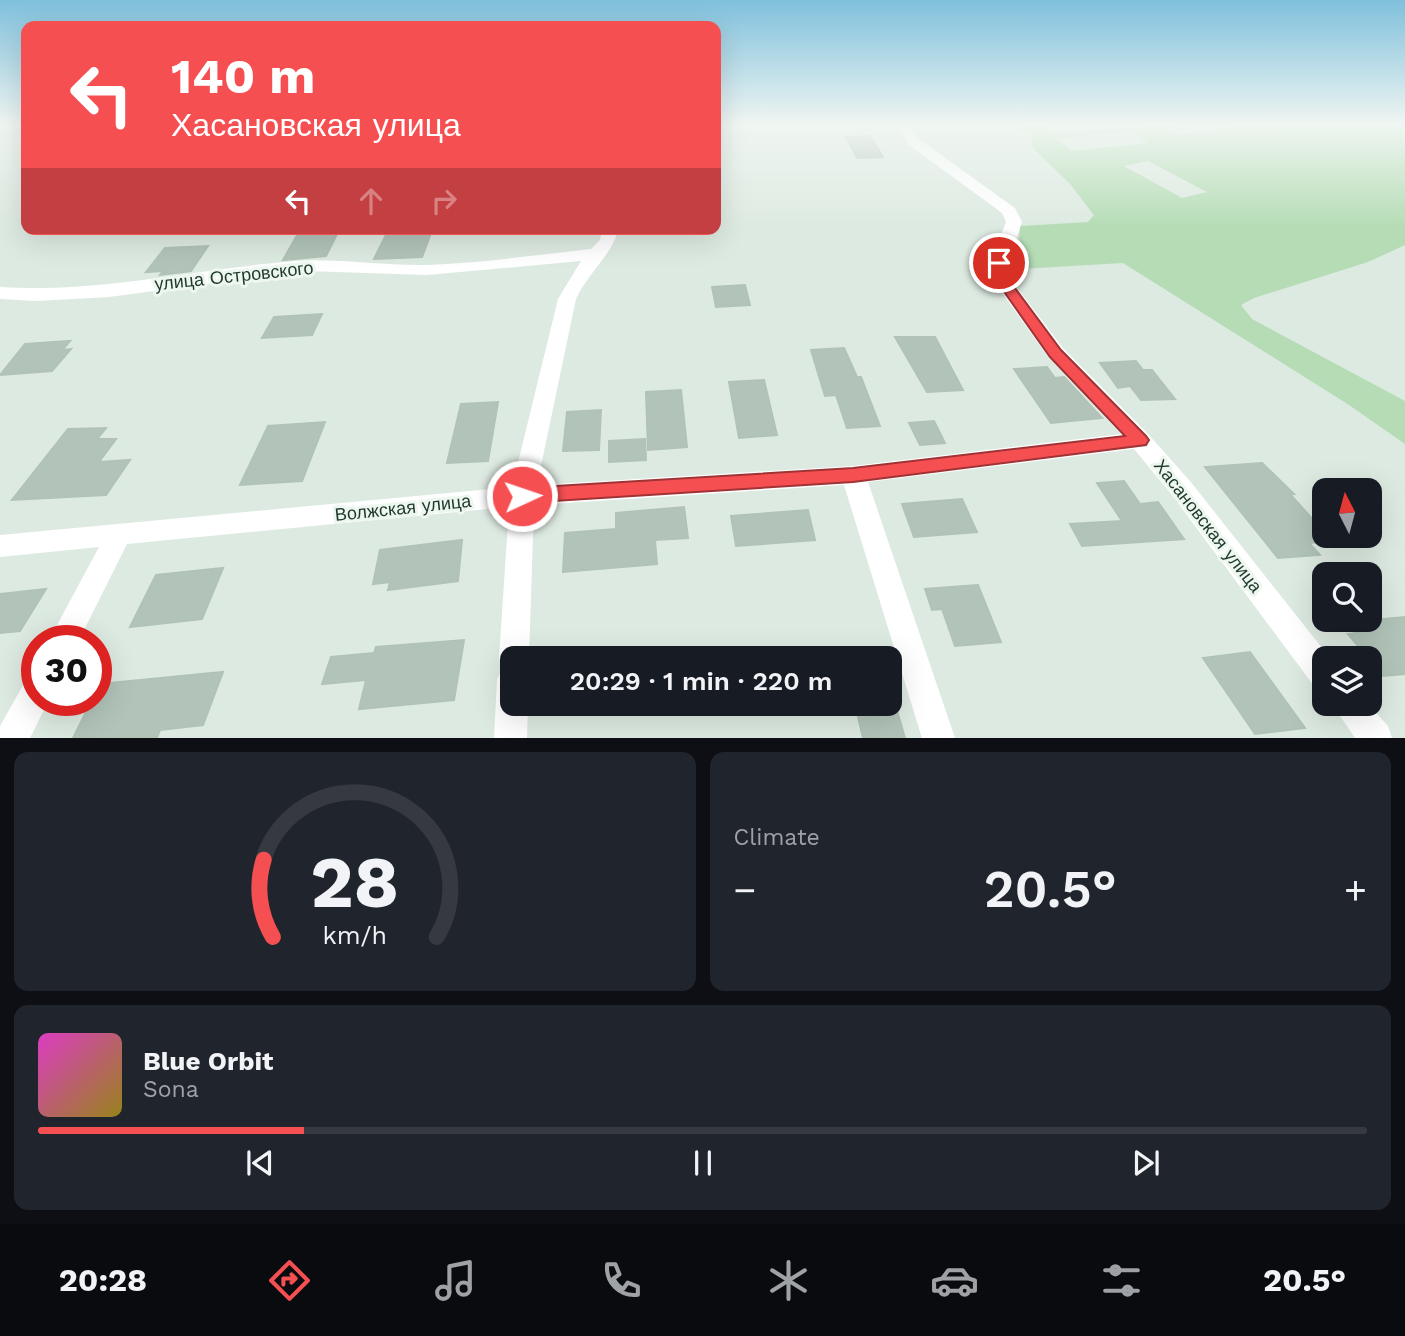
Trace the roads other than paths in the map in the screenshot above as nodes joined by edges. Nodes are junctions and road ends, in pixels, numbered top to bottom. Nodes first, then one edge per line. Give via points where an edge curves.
1 (937, 158) edge
2 (609, 235) edge
3 (594, 254) junction
4 (0, 293) edge
5 (1140, 440) junction
6 (853, 475) junction
7 (522, 496) junction
8 (118, 537) junction
9 (0, 546) edge
10 (72, 625) edge
11 (515, 646) edge
12 (1312, 659) edge
13 (23, 716) edge
14 (511, 716) edge
15 (1358, 716) edge
16 (12, 737) edge
17 (510, 737) edge
18 (939, 737) edge
19 (1376, 737) edge

1 - 5 street, Хасановская улица via 1009,211 1014,222 999,276 1056,353
2 - 3 street via 608,242
3 - 4 street, улица Островского via 470,268 293,266 176,284 26,296
3 - 7 street via 567,299
5 - 6 street, Волжская улица
5 - 12 street, Хасановская улица
6 - 7 street, Волжская улица
6 - 18 street
7 - 8 street, Волжская улица
7 - 11 street
8 - 9 street, Волжская улица
8 - 10 street
13 - 16 street
14 - 17 street
15 - 19 street

